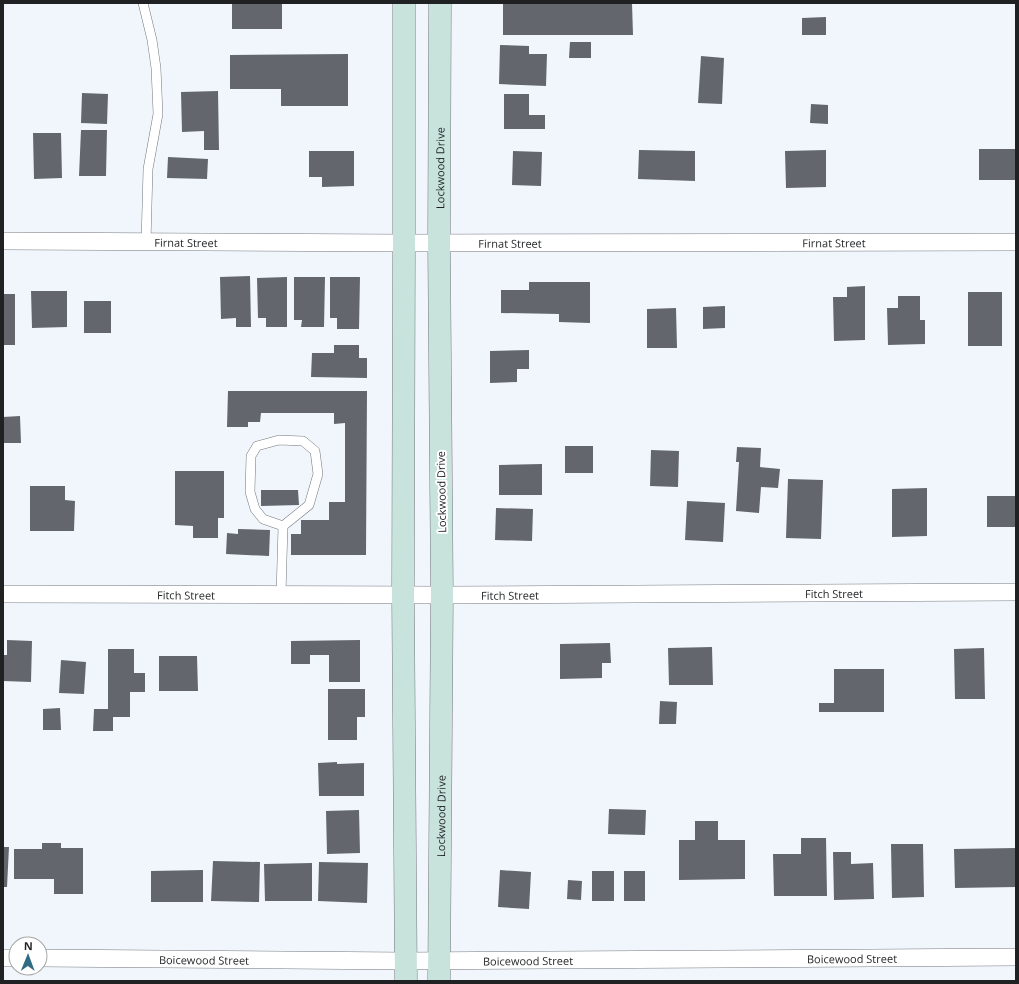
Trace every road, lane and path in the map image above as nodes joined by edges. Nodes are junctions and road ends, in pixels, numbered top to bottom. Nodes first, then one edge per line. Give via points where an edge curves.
1 (143, 3) edge
2 (404, 3) edge
3 (440, 3) edge
4 (3, 241) edge
5 (146, 242) junction
6 (1016, 242) edge
7 (404, 243) junction
8 (439, 243) junction
9 (283, 526) junction
10 (1016, 592) edge
11 (3, 594) edge
12 (281, 594) junction
13 (403, 595) junction
14 (442, 595) junction
15 (1016, 957) edge
16 (48, 958) edge
17 (406, 971) edge
18 (440, 971) edge

1 - 5 lane via 156,68 158,114 148,169
2 - 7 main road
3 - 8 main road, Lockwood Drive
4 - 5 street, Firnat Street
5 - 7 street, Firnat Street
6 - 8 street, Firnat Street
7 - 8 street, Firnat Street
7 - 13 main road
8 - 14 main road, Lockwood Drive
9 - 9 lane via 309,506 318,474 315,451 303,441 279,440 257,446 251,456 250,492 255,509 263,519
9 - 12 lane
10 - 14 street, Fitch Street
11 - 12 street, Fitch Street
12 - 13 street, Fitch Street
13 - 14 street, Fitch Street
13 - 17 main road
14 - 18 main road, Lockwood Drive
15 - 18 street, Boicewood Street
16 - 17 street, Boicewood Street
17 - 18 street, Boicewood Street

